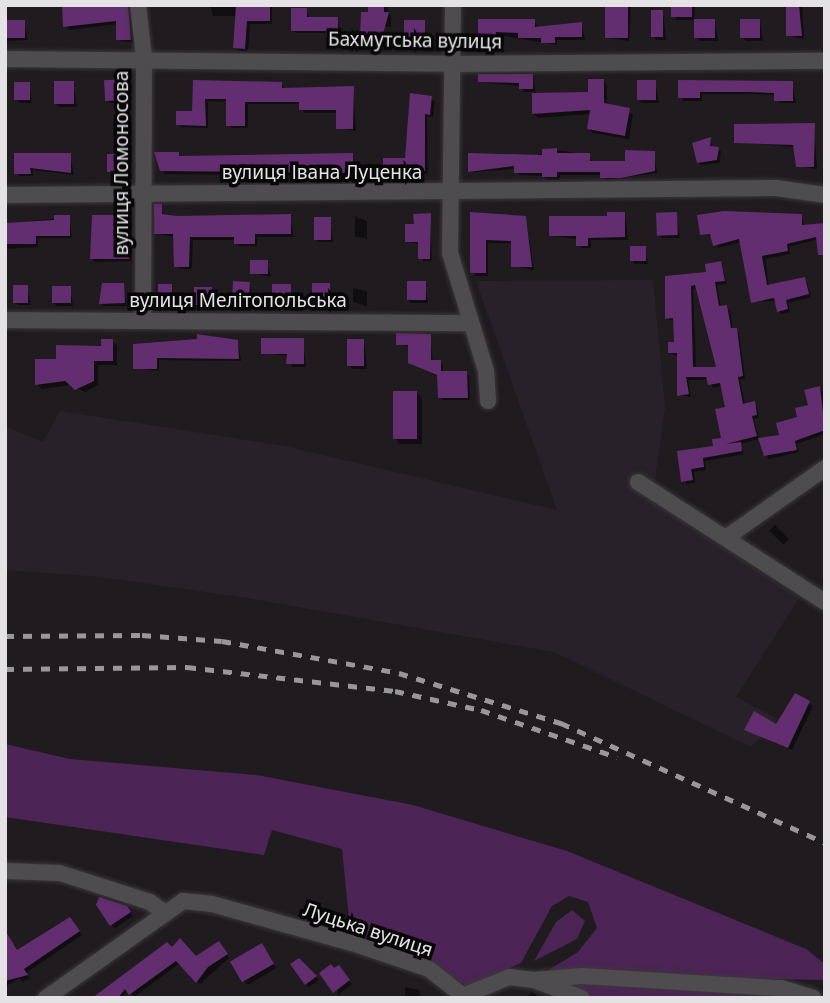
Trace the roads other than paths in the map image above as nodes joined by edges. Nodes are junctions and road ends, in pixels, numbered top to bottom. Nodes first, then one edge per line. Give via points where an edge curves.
1 (138, 5) edge
2 (453, 5) edge
3 (144, 58) junction
4 (5, 59) edge
5 (825, 61) edge
6 (452, 64) junction
7 (451, 192) junction
8 (5, 195) edge
9 (143, 195) junction
10 (825, 195) edge
11 (5, 320) edge
12 (143, 321) junction
13 (471, 323) junction
14 (488, 401) dead end
15 (825, 468) edge
16 (638, 482) dead end
17 (727, 537) junction
18 (825, 602) edge
19 (5, 871) edge
20 (165, 913) junction
21 (534, 980) junction
22 (460, 996) edge
23 (46, 998) edge
24 (582, 998) edge
25 (813, 998) edge

1 - 3 street, вулиця Ломоносова
2 - 6 street
3 - 4 street, Бахмутська вулиця
3 - 6 street, Бахмутська вулиця
3 - 9 street, вулиця Ломоносова
5 - 6 street, Бахмутська вулиця
6 - 7 street
7 - 9 street, вулиця Івана Луценка
7 - 10 street, вулиця Івана Луценка via 776,188
7 - 13 street via 450,253
8 - 9 street, вулиця Івана Луценка
9 - 12 street, вулиця Ломоносова
11 - 12 street, вулиця Мелітопольська
12 - 13 street, вулиця Мелітопольська
13 - 14 street via 486,372
15 - 17 street
16 - 17 street
17 - 18 street
19 - 20 street via 60,873 150,902
20 - 22 street, Луцька вулиця via 183,901 212,904 352,943 429,970
20 - 23 street
21 - 22 street, Луцька вулиця via 509,977
21 - 24 street, Луцька вулиця
21 - 25 street, Луцька вулиця via 582,976 781,988

